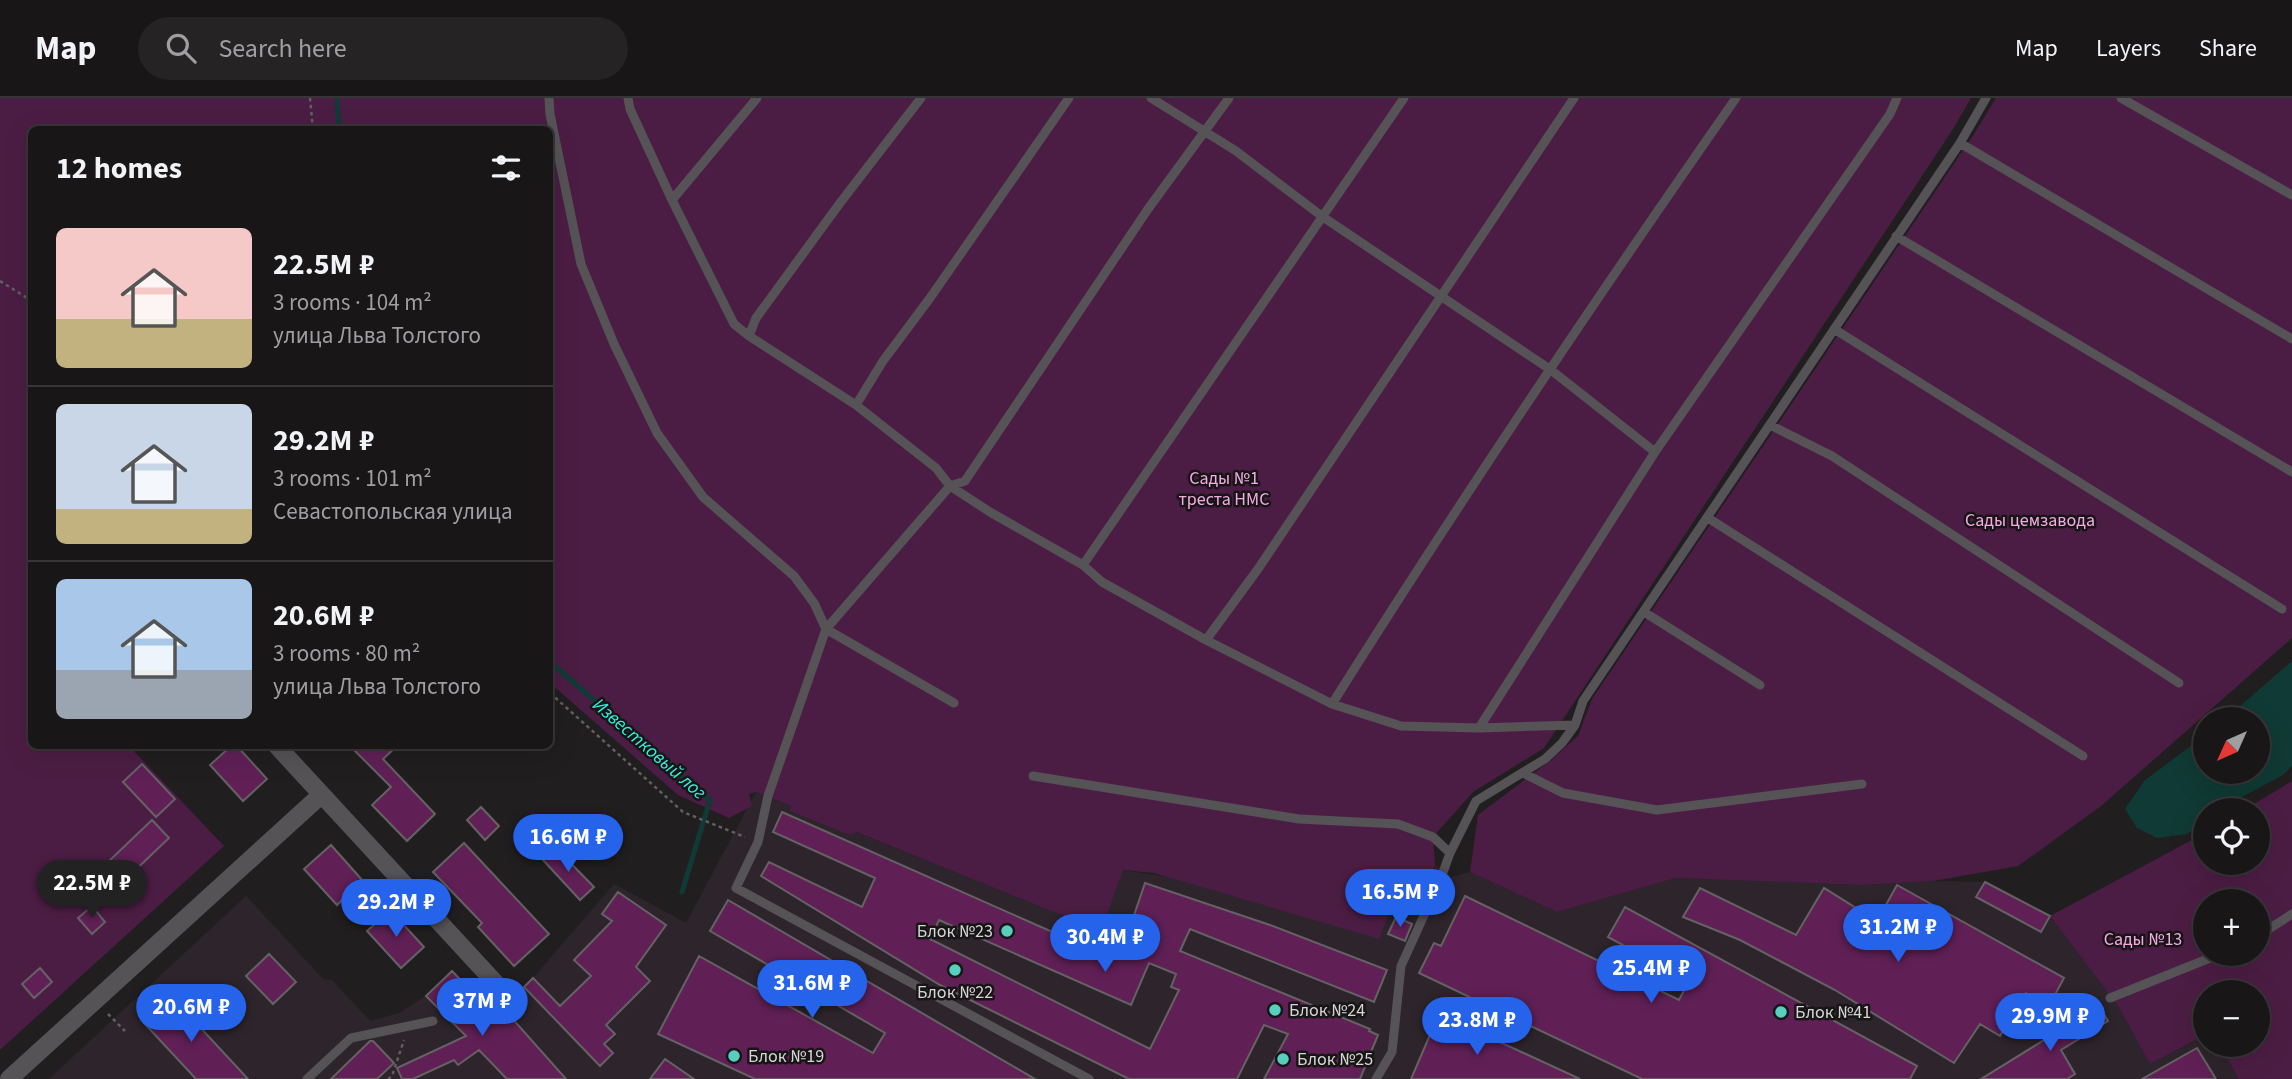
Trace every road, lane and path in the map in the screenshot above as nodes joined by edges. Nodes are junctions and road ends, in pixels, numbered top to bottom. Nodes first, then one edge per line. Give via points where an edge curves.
1 (310, 98) edge
2 (549, 98) edge
3 (628, 98) edge
4 (757, 98) edge
5 (921, 98) edge
6 (1069, 98) edge
7 (1151, 98) edge
8 (1229, 98) edge
9 (1404, 98) edge
10 (1574, 98) edge
11 (1736, 98) edge
12 (1898, 98) edge
13 (1986, 98) edge
14 (2121, 98) edge
15 (313, 126) edge
16 (552, 126) edge
17 (553, 129) edge
18 (1205, 133) junction
19 (1960, 143) junction
20 (2292, 195) edge
21 (672, 200) junction
22 (1323, 217) junction
23 (1896, 236) junction
24 (0, 281) edge
25 (1440, 297) junction
26 (28, 298) edge
27 (1834, 329) junction
28 (749, 336) junction
29 (2292, 339) edge
30 (1551, 370) junction
31 (856, 405) junction
32 (1770, 425) junction
33 (1655, 452) junction
34 (2292, 472) edge
35 (950, 486) junction
36 (1708, 518) junction
37 (1083, 565) junction
38 (2282, 609) dead end
39 (1644, 612) junction
40 (826, 629) junction
41 (1206, 640) junction
42 (2179, 683) dead end
43 (1760, 685) dead end
44 (553, 696) edge
45 (954, 702) dead end
46 (1332, 704) junction
47 (1575, 725) junction
48 (1479, 728) junction
49 (279, 749) edge
50 (2083, 757) dead end
51 (1523, 773) junction
52 (1033, 776) dead end
53 (1862, 784) dead end
54 (321, 795) junction
55 (758, 842) junction
56 (1450, 853) junction
57 (2292, 914) edge
58 (2270, 928) edge
59 (2193, 965) edge
60 (501, 989) dead end
61 (2110, 998) dead end
62 (93, 1003) junction
63 (433, 1021) dead end
64 (410, 1026) junction
65 (125, 1031) dead end
66 (9, 1079) edge
67 (307, 1079) edge
68 (388, 1079) edge
69 (1089, 1079) edge
70 (1376, 1079) edge

1 - 15 path
2 - 16 lane
3 - 21 lane
4 - 21 lane
5 - 28 lane via 756,318
6 - 31 lane
7 - 18 lane
8 - 18 lane
9 - 22 lane
10 - 25 lane
11 - 30 lane
12 - 33 lane
13 - 19 lane
14 - 20 lane
17 - 40 lane via 580,264 657,433 703,497 794,576
18 - 22 lane via 1237,151
18 - 35 lane via 1133,231 965,481
19 - 23 lane
19 - 29 lane
21 - 28 lane via 734,324
22 - 25 lane
22 - 37 lane
23 - 27 lane
23 - 34 lane
24 - 26 path
25 - 30 lane
25 - 41 lane
27 - 32 lane
27 - 38 lane
28 - 31 lane
30 - 33 lane
30 - 46 lane
31 - 35 lane via 936,468
32 - 36 lane
32 - 42 lane via 1832,456
33 - 48 lane
35 - 37 lane
35 - 40 lane
36 - 39 lane
36 - 50 lane
37 - 41 lane via 1102,582
39 - 43 lane
39 - 47 lane via 1583,701
40 - 45 lane
40 - 55 lane via 768,796
41 - 46 lane
44 - 55 path via 683,812
46 - 48 lane via 1401,726
47 - 48 lane
47 - 51 lane via 1545,759
49 - 54 street
51 - 53 lane via 1563,793 1657,810
51 - 56 lane via 1476,802
52 - 56 lane via 1298,819 1398,824 1433,837
54 - 60 street
54 - 62 street
55 - 69 lane via 736,888
56 - 70 lane via 1401,966 1392,1052
57 - 58 lane
59 - 61 lane
62 - 65 path
62 - 66 street
63 - 64 lane
64 - 67 lane via 351,1038
64 - 68 path

